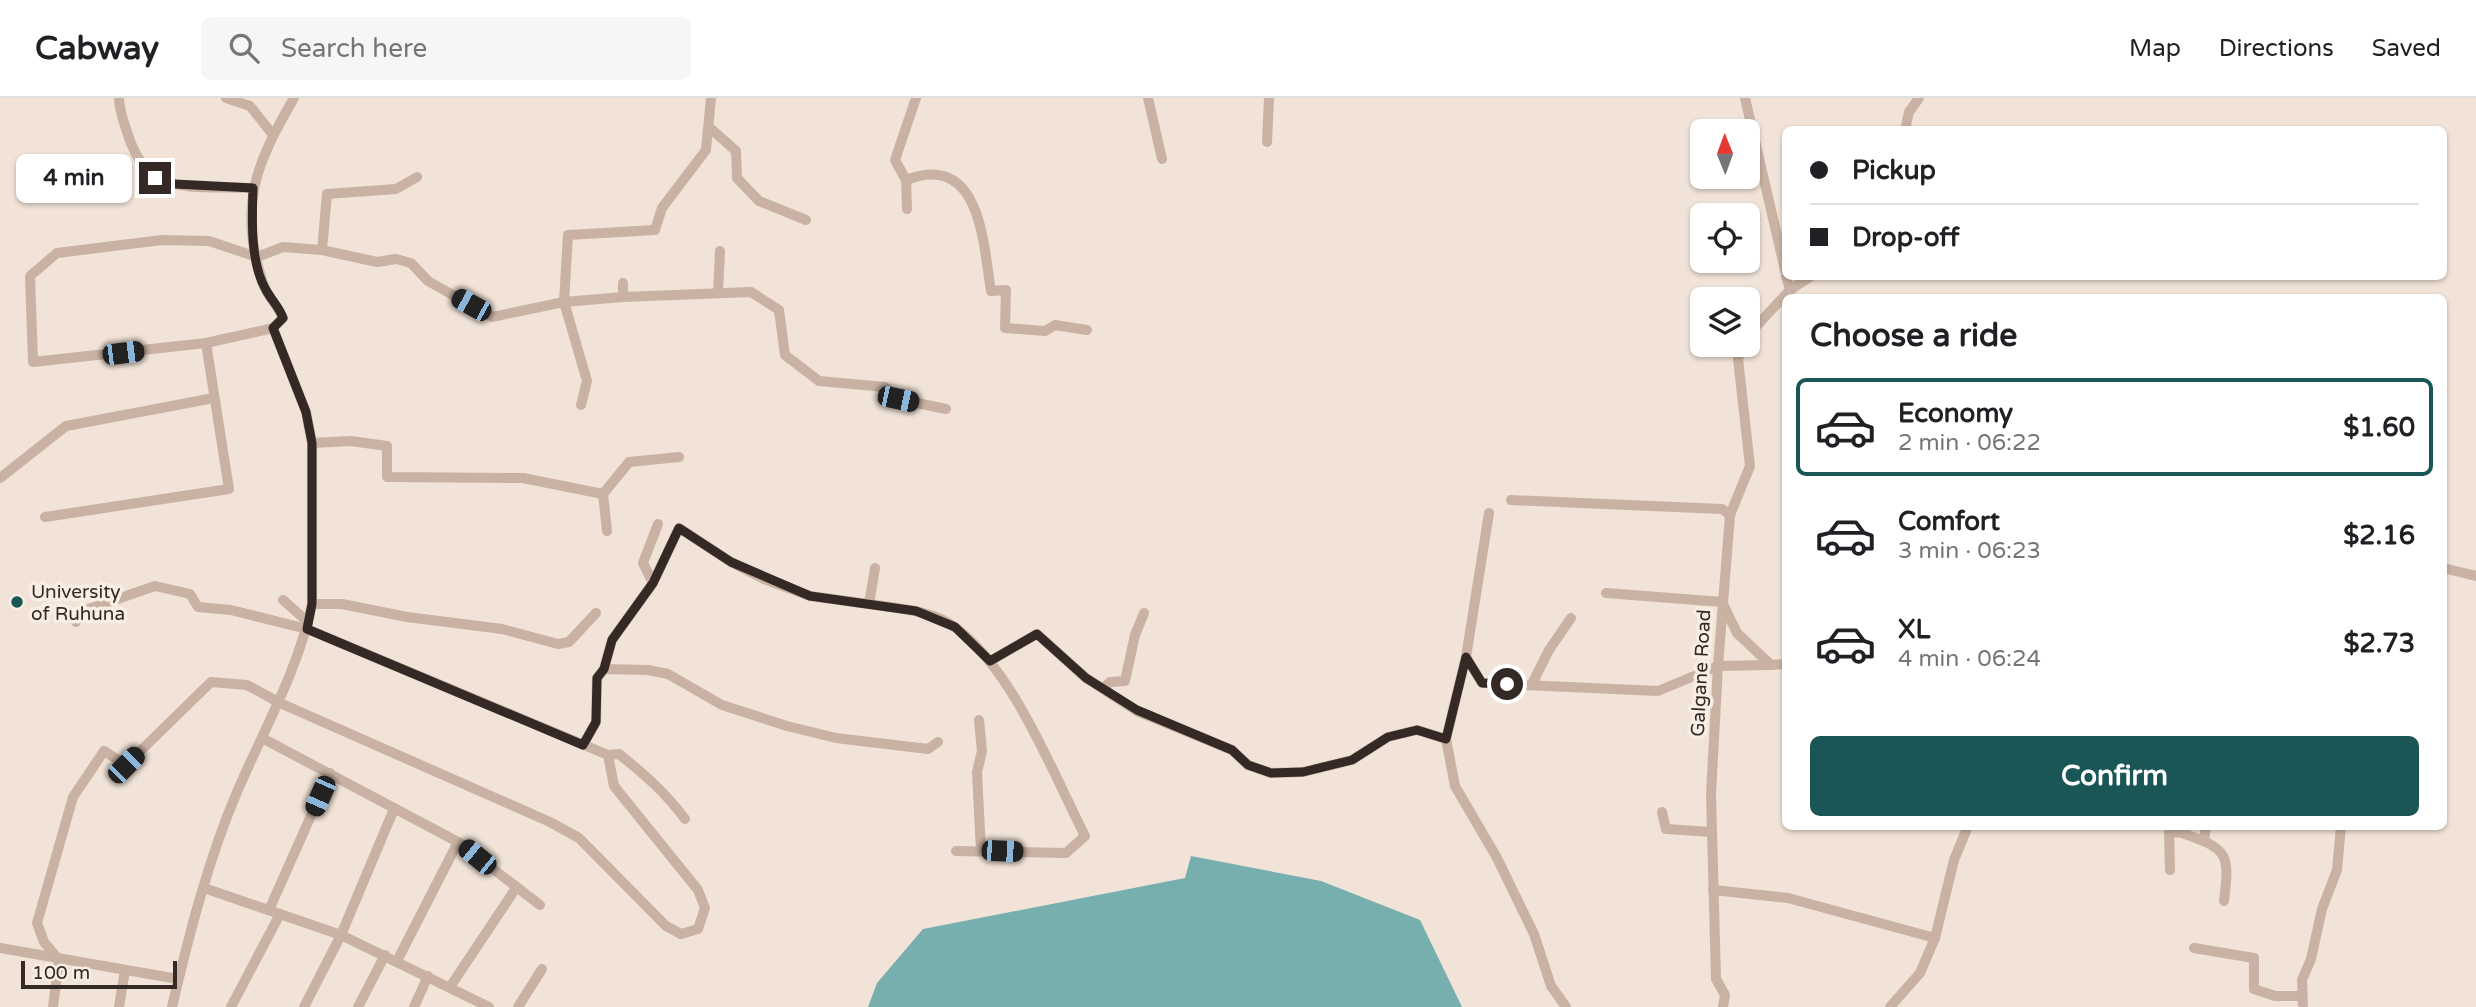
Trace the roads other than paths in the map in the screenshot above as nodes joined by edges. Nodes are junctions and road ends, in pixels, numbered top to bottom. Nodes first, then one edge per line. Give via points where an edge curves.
1 (119, 98) edge
2 (226, 98) edge
3 (294, 98) edge
4 (711, 98) edge
5 (916, 98) edge
6 (1148, 98) edge
7 (1269, 98) edge
8 (1745, 98) edge
9 (1919, 98) edge
10 (1906, 126) edge
11 (709, 127) junction
12 (273, 135) junction
13 (1267, 142) dead end
14 (1162, 159) dead end
15 (417, 177) dead end
16 (906, 180) junction
17 (253, 188) junction
18 (907, 209) dead end
19 (806, 220) dead end
20 (322, 250) junction
21 (720, 251) dead end
22 (257, 257) junction
23 (1782, 257) edge
24 (1806, 280) edge
25 (623, 284) dead end
26 (718, 293) junction
27 (1790, 294) edge
28 (623, 297) junction
29 (564, 302) junction
30 (1782, 302) edge
31 (1760, 323) edge
32 (273, 328) junction
33 (1087, 330) dead end
34 (206, 343) junction
35 (1739, 357) edge
36 (214, 398) junction
37 (581, 405) dead end
38 (946, 410) dead end
39 (312, 443) junction
40 (679, 457) dead end
41 (0, 478) edge
42 (603, 494) junction
43 (1511, 500) dead end
44 (1489, 513) dead end
45 (1730, 515) junction
46 (45, 517) dead end
47 (658, 524) dead end
48 (607, 531) dead end
49 (875, 568) dead end
50 (2447, 569) edge
51 (2476, 576) edge
52 (653, 583) junction
53 (1606, 593) dead end
54 (284, 600) dead end
55 (1722, 603) junction
56 (312, 604) junction
57 (869, 604) junction
58 (1144, 613) dead end
59 (596, 614) dead end
60 (1571, 618) dead end
61 (76, 622) dead end
62 (308, 626) junction
63 (1466, 657) junction
64 (990, 661) junction
65 (1782, 664) edge
66 (1770, 665) junction
67 (1718, 666) junction
68 (604, 669) junction
69 (1532, 684) junction
70 (1103, 688) junction
71 (280, 703) junction
72 (979, 720) dead end
73 (262, 738) junction
74 (1446, 739) junction
75 (938, 742) dead end
76 (583, 745) junction
77 (608, 755) junction
78 (330, 773) junction
79 (394, 809) junction
80 (1662, 812) dead end
81 (685, 819) dead end
82 (1966, 830) edge
83 (2178, 830) edge
84 (2184, 830) edge
85 (2205, 830) edge
86 (2341, 830) edge
87 (1712, 832) junction
88 (2204, 841) junction
89 (458, 842) junction
90 (956, 851) dead end
91 (981, 851) junction
92 (2170, 870) dead end
93 (204, 888) junction
94 (516, 888) junction
95 (1713, 890) junction
96 (2224, 901) dead end
97 (540, 905) dead end
98 (269, 911) junction
99 (280, 914) junction
100 (341, 935) junction
101 (1935, 937) junction
102 (0, 948) edge
103 (2194, 948) dead end
104 (385, 954) junction
105 (59, 960) junction
106 (397, 961) junction
107 (542, 969) dead end
108 (125, 970) junction
109 (428, 976) junction
110 (178, 979) junction
111 (450, 987) junction
112 (2303, 1002) edge
113 (474, 1003) edge
114 (53, 1007) edge
115 (119, 1007) edge
116 (172, 1007) edge
117 (231, 1007) edge
118 (304, 1007) edge
119 (358, 1007) edge
120 (414, 1007) edge
121 (489, 1007) edge
122 (518, 1007) edge
123 (1566, 1007) edge
124 (1723, 1007) edge
125 (1890, 1007) edge

1 - 17 street via 133,152 155,178 175,184
2 - 12 street via 250,106
3 - 12 street
4 - 11 street
5 - 16 street via 895,160
6 - 14 street
7 - 13 street
8 - 23 street
9 - 10 street
11 - 19 street via 736,151 737,178 759,201
11 - 29 street via 706,150 662,208 655,230 568,235
12 - 17 street
15 - 20 street via 396,189 327,194
16 - 18 street
16 - 33 street via 922,174 950,179 967,190 979,219 991,291 1006,290 1005,328 1045,331 1055,325
17 - 22 street
20 - 22 street via 283,247
20 - 29 street via 377,262 396,259 411,263 428,281 492,317
21 - 26 street
22 - 32 street via 265,289 283,318
22 - 34 street via 209,241 162,240 57,254 30,276 33,362
24 - 27 street
25 - 28 street
26 - 28 street
26 - 38 street via 751,292 779,310 785,355 819,381 885,387 898,399
28 - 29 street
29 - 37 street via 587,381
30 - 31 street
32 - 34 street
32 - 39 street via 306,412
34 - 36 street
35 - 45 street, Galgane Road via 1750,466
36 - 41 street via 66,426
36 - 46 street via 229,489
39 - 42 street via 351,441 387,446 387,477 523,478
39 - 56 street
40 - 42 street via 629,462
42 - 48 street
43 - 45 street via 1722,509
44 - 63 street
45 - 55 street, Galgane Road
47 - 52 street via 643,564
49 - 57 street
50 - 51 street
52 - 57 street via 679,528 764,579 810,596
52 - 68 street via 612,640
53 - 55 street
54 - 62 street
55 - 66 street via 1737,633
55 - 67 street, Galgane Road
56 - 59 street via 342,604 502,629 558,645 569,642
56 - 62 street
57 - 64 street via 916,611 955,627
58 - 70 street via 1125,681 1110,682
60 - 69 street
61 - 62 street via 83,611 155,586 190,594 198,607
62 - 71 street
62 - 76 street
63 - 69 street via 1482,683
63 - 74 street
64 - 70 street via 1037,634
64 - 91 street via 1000,671 1086,836 1066,853
65 - 66 street
66 - 67 street
67 - 69 street via 1658,691
67 - 87 street, Galgane Road
68 - 75 street via 668,674 722,705 836,738 928,749
68 - 76 street via 597,678 596,722
70 - 74 street via 1137,710 1232,750 1248,765 1271,773 1303,772 1352,760 1388,737 1417,730
71 - 73 street
71 - 77 street via 560,827 579,838 666,926 681,934 698,929 705,908 698,890 614,786
71 - 105 street via 247,685 211,681 126,765 104,751 73,797 37,923 44,942
72 - 91 street
73 - 78 street
73 - 93 street via 236,794
74 - 123 street via 1455,786 1497,858 1534,934 1551,986
76 - 77 street
77 - 81 street via 619,754 643,772
78 - 79 street
78 - 98 street
79 - 89 street
79 - 100 street
80 - 87 street via 1666,829
82 - 101 street
83 - 92 street via 2169,832
84 - 88 street
85 - 88 street
86 - 112 street via 2337,870 2302,980
87 - 95 street, Galgane Road
88 - 96 street via 2216,845 2228,865
89 - 94 street
89 - 106 street
90 - 91 street
93 - 98 street
93 - 110 street
94 - 97 street
94 - 111 street
95 - 101 street via 1788,898
95 - 124 street, Galgane Road via 1716,979 1725,995
98 - 99 street
99 - 100 street
99 - 117 street
100 - 104 street
100 - 118 street
101 - 125 street via 1920,973
102 - 105 street
103 - 112 street via 2254,958 2254,989
104 - 106 street
104 - 119 street
105 - 108 street
105 - 114 street
106 - 109 street
107 - 122 street
108 - 110 street
108 - 115 street
109 - 111 street
109 - 120 street
110 - 116 street
111 - 113 street
113 - 121 street

